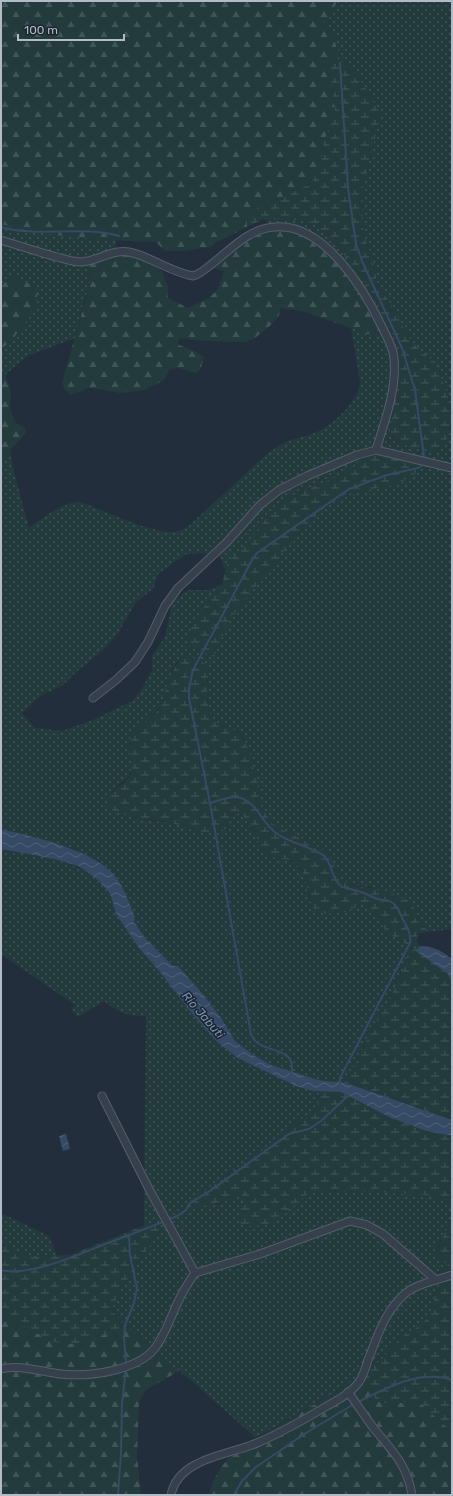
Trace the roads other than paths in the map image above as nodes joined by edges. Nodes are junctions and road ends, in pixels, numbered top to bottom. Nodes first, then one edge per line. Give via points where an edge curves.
1 (1, 240) edge
2 (376, 450) junction
3 (452, 468) edge
4 (93, 698) dead end
5 (102, 1096) dead end
6 (195, 1273) junction
7 (452, 1275) edge
8 (436, 1280) junction
9 (1, 1369) edge
10 (348, 1392) junction
11 (171, 1495) edge
12 (412, 1495) edge

1 - 2 street via 77,261 86,261 119,251 130,252 193,276 260,229 275,226 305,233 332,253 360,287 377,316 392,351 393,386
2 - 3 street
2 - 4 street via 357,455 292,483 260,505 226,543 178,588 165,606 148,642 135,662
5 - 6 street
6 - 8 street via 260,1254 350,1221 367,1225 383,1234
6 - 9 street via 185,1288 162,1337 149,1354 122,1369 81,1375
7 - 8 street
8 - 10 street via 411,1290 388,1312 360,1380
10 - 11 street via 328,1406 258,1443 219,1454 194,1466 178,1478
10 - 12 street via 404,1468

